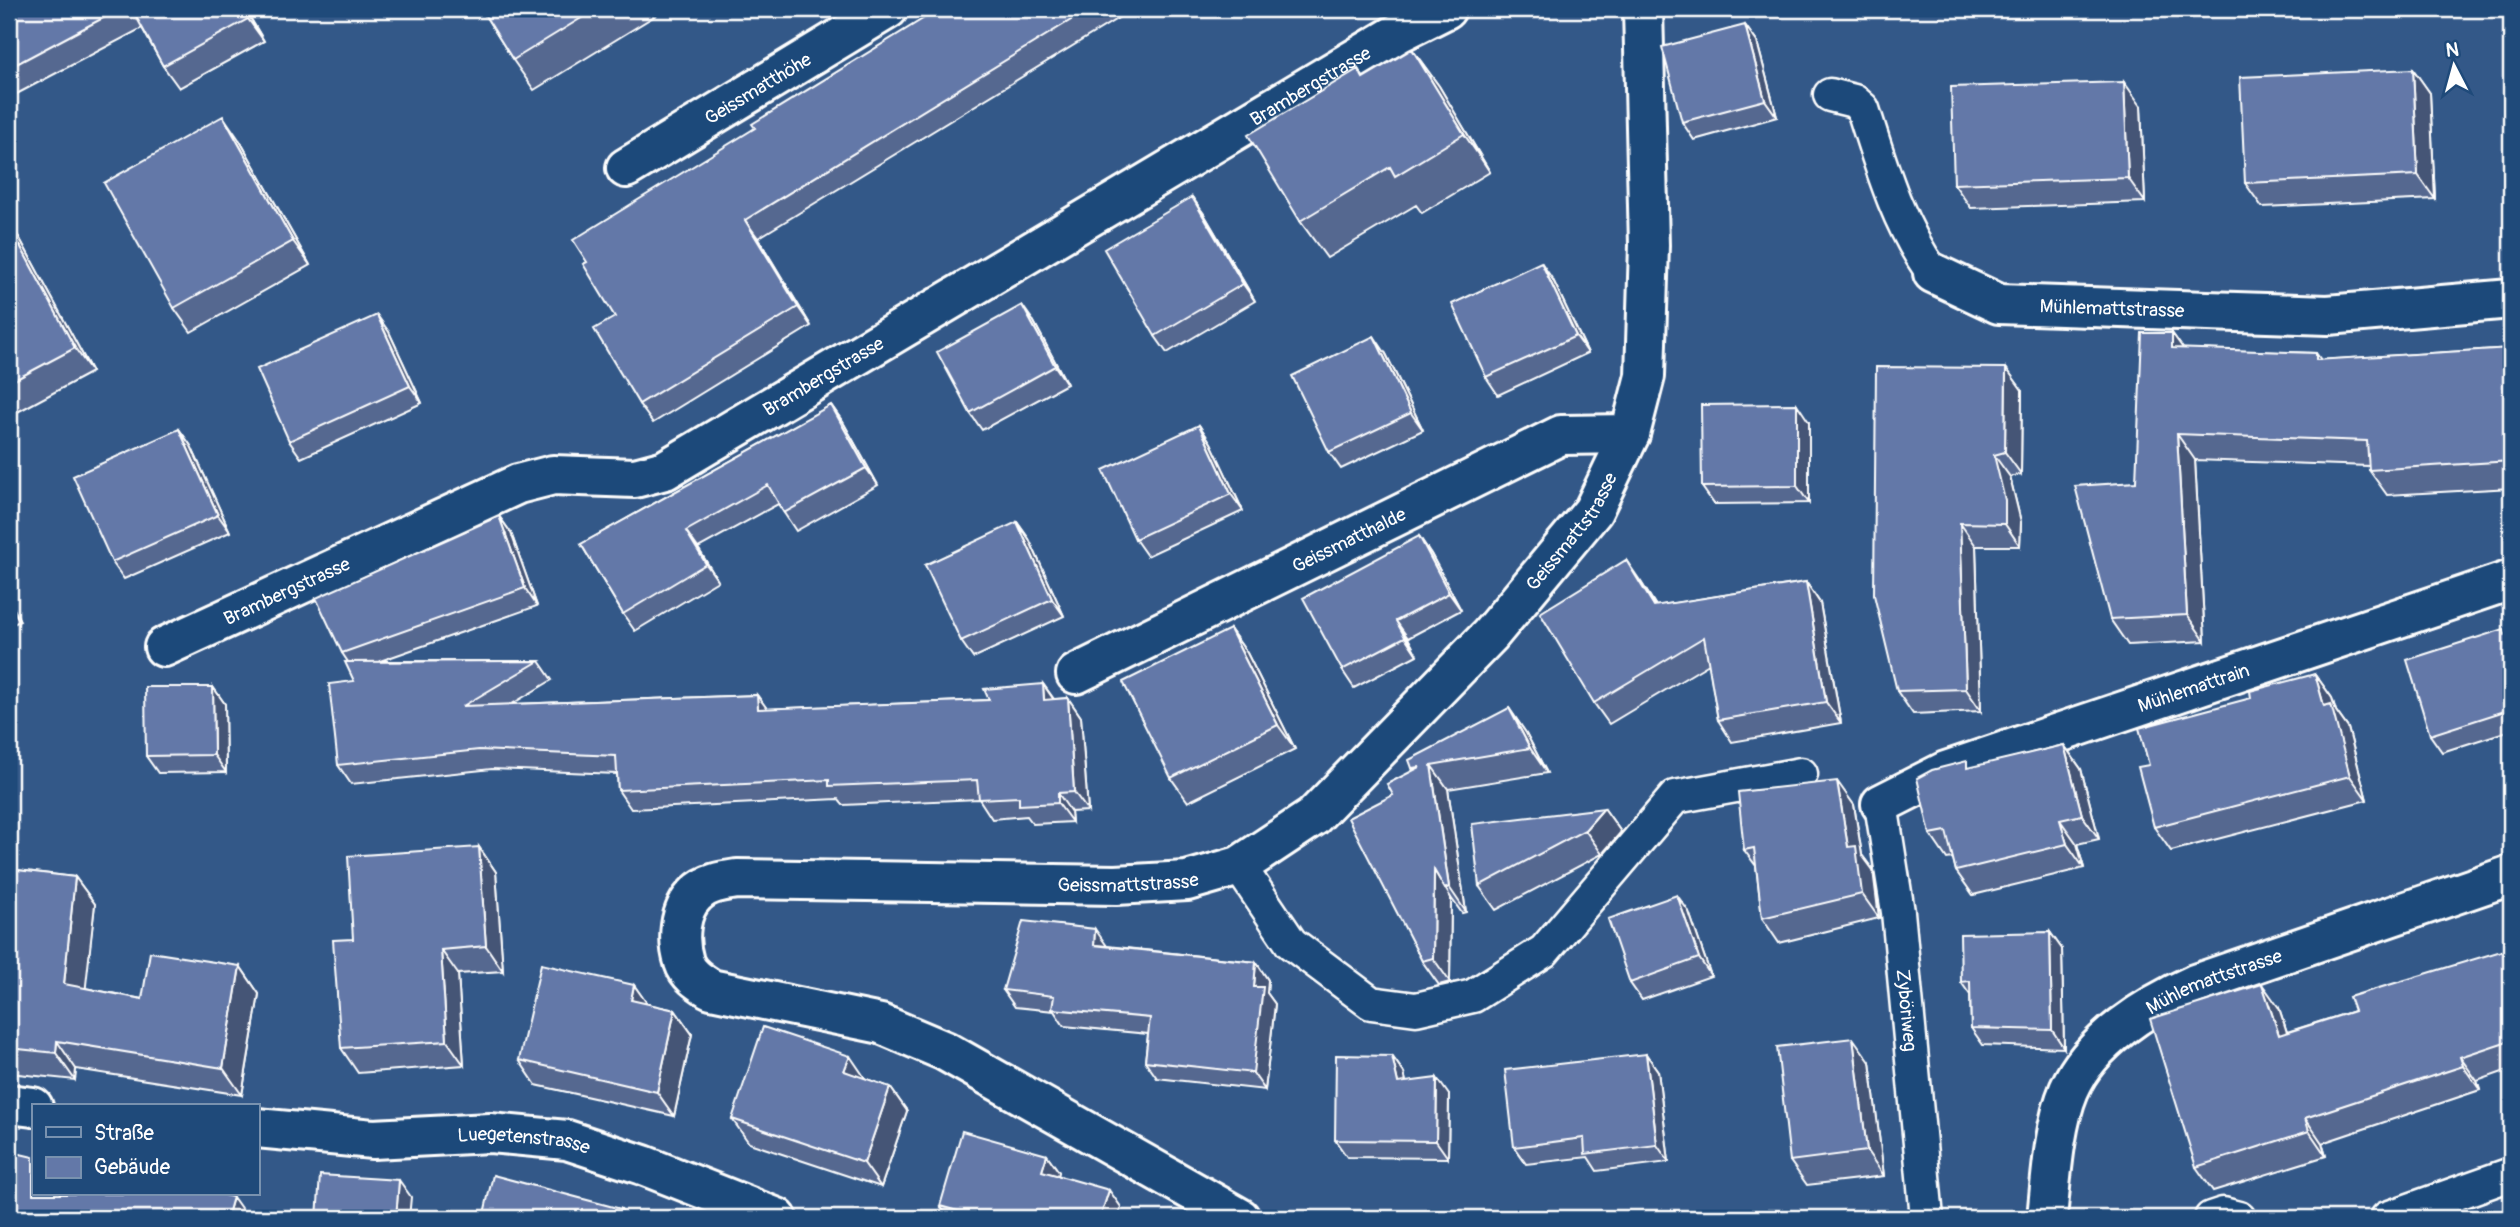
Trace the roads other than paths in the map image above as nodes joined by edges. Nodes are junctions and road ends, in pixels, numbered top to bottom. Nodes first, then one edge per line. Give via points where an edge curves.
1 (888, 9) edge
2 (1447, 9) edge
3 (1643, 9) edge
4 (1830, 96) dead end
5 (626, 168) dead end
6 (1933, 273) joint
7 (2511, 299) edge
8 (1630, 433) junction
9 (2511, 580) edge
10 (164, 647) dead end
11 (1076, 674) dead end
12 (1801, 774) dead end
13 (1881, 804) joint
14 (1239, 866) junction
15 (2511, 875) edge
16 (9, 1104) edge
17 (32, 1107) edge
18 (259, 1128) edge
19 (2511, 1174) edge
20 (777, 1218) edge
21 (1240, 1218) edge
22 (1927, 1218) edge
23 (2047, 1218) edge
24 (2211, 1218) edge
25 (2239, 1218) edge
26 (2387, 1218) edge

1 - 5 street, Geissmatthöhe
2 - 10 street, Brambergstrasse via 1400,32 665,470 635,478 553,475 518,484
3 - 8 street, Geissmattstrasse via 1649,245 1645,376
4 - 6 lane, Mühlemattstrasse via 1854,101 1863,109 1903,222
6 - 7 street, Mühlemattstrasse via 1999,304 2328,315
8 - 11 street, Geissmatthalde via 1562,435
8 - 14 street, Geissmattstrasse via 1593,511 1490,635 1313,817
9 - 13 street, Mühlemattrain via 1946,771
12 - 14 lane via 1675,797 1544,951 1473,996 1416,1009 1371,1003 1291,943
13 - 22 lane, Zyböriweg via 1898,912
14 - 21 street, Geissmattstrasse via 1187,881 1116,885 737,878 696,893 682,913 681,924 684,963 695,979 711,989 881,1024 945,1051
15 - 23 street, Mühlemattstrasse via 2195,984 2127,1022 2085,1064 2068,1091
16 - 17 street
18 - 20 street, Luegetenstrasse via 373,1139 490,1133 567,1140
19 - 26 lane
24 - 25 lane via 2223,1214

